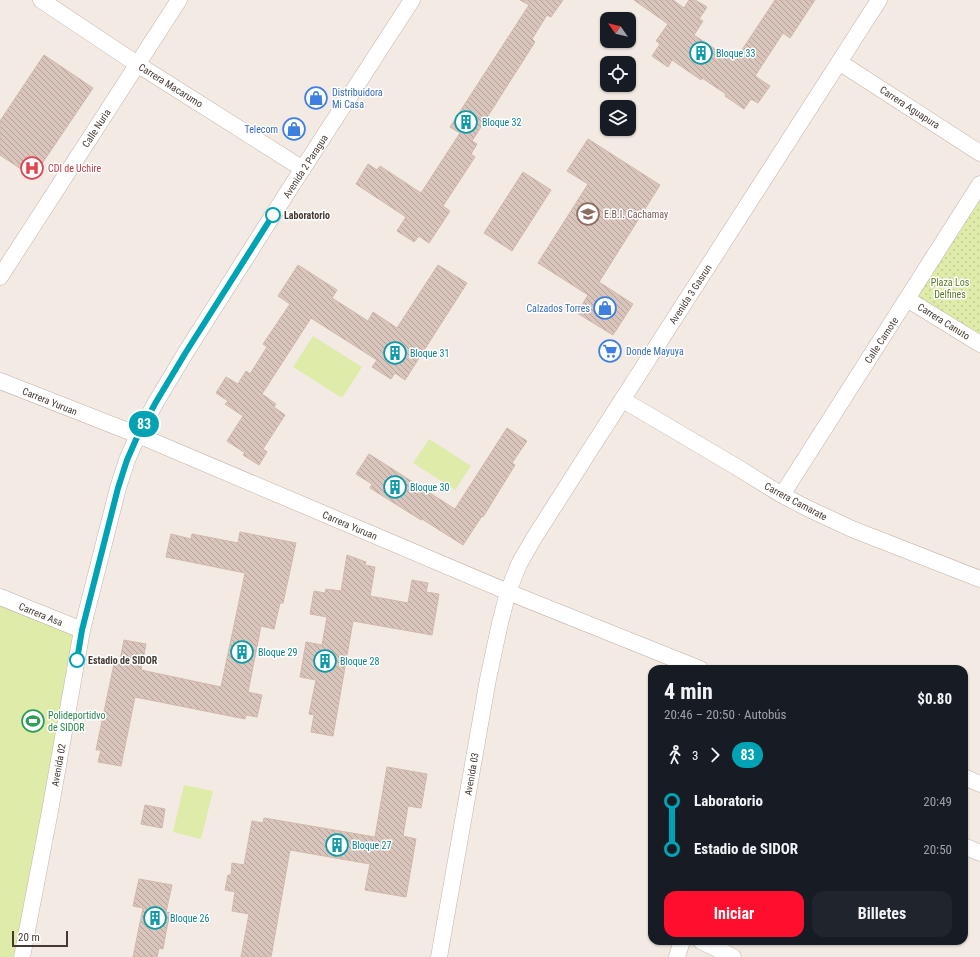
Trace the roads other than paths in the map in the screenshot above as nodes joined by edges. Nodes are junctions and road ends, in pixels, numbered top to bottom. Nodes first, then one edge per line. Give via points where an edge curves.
1 (41, 0) edge
2 (179, 0) edge
3 (412, 0) edge
4 (879, 0) edge
5 (839, 62) junction
6 (137, 64) junction
7 (980, 153) edge
8 (302, 169) junction
9 (980, 184) edge
10 (0, 277) edge
11 (907, 299) junction
12 (980, 344) edge
13 (0, 381) edge
14 (623, 400) junction
15 (138, 435) junction
16 (782, 495) junction
17 (980, 579) edge
18 (508, 592) junction
19 (0, 597) edge
20 (82, 630) junction
21 (690, 665) edge
22 (968, 779) edge
23 (980, 784) edge
24 (968, 848) edge
25 (980, 853) edge
26 (681, 945) edge
27 (709, 945) edge
28 (22, 957) edge
29 (439, 957) edge
30 (677, 957) edge
31 (733, 957) edge

1 - 6 street, Carrera Macarumo
2 - 6 street, Calle Nuria
3 - 8 street, Avenida 2 Paragua
4 - 5 street, Avenida 3 Gasrun
5 - 7 street, Carrera Aguapura
5 - 14 street, Avenida 3 Gasrun
6 - 8 street, Carrera Macarumo
6 - 10 street, Calle Nuria
8 - 15 street, Avenida 2 Paragua via 186,352
9 - 11 street, Calle Camote
11 - 12 street, Carrera Canuto
11 - 16 street, Calle Camote
13 - 15 street, Carrera Yuruan
14 - 16 street, Carrera Camarate
14 - 18 street, Avenida 3 Gasrun via 534,538 519,564
15 - 18 street, Carrera Yuruan
15 - 20 street, Avenida 02 via 118,488
16 - 17 street, Carrera Camarate via 852,529
18 - 21 street, Carrera Yuruan
18 - 29 street, Avenida 03 via 488,679
19 - 20 street, Carrera Asa
20 - 28 street, Avenida 02
22 - 23 street
24 - 25 street
26 - 30 street
27 - 31 street

